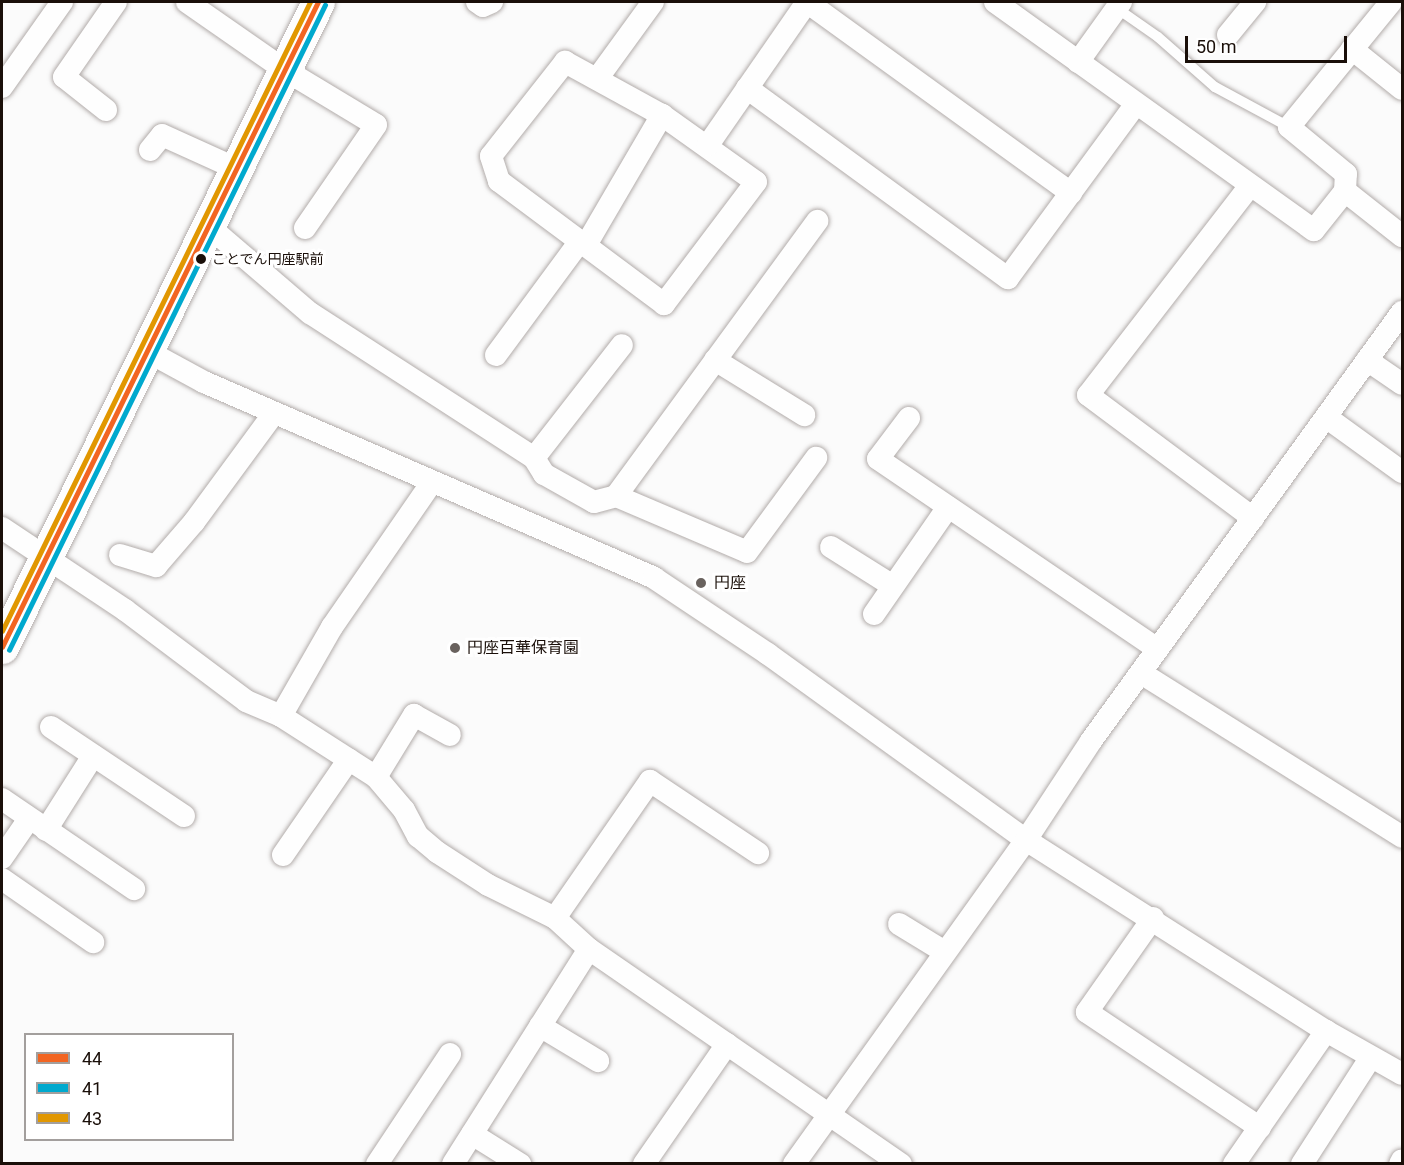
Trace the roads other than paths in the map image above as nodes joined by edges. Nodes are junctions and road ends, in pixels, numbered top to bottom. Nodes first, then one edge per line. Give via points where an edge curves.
1 (62, 2) edge
2 (116, 2) edge
3 (187, 2) edge
4 (318, 2) edge
5 (477, 2) edge
6 (492, 2) edge
7 (653, 2) edge
8 (807, 2) edge
9 (995, 2) edge
10 (1255, 2) edge
11 (1390, 2) edge
12 (1115, 4) edge
13 (1228, 35) dead end
14 (1352, 49) junction
15 (1078, 62) junction
16 (285, 70) junction
17 (597, 80) junction
18 (2, 87) edge
19 (747, 88) junction
20 (1402, 89) edge
21 (1136, 104) junction
22 (106, 110) dead end
23 (663, 115) junction
24 (1289, 127) junction
25 (708, 145) junction
26 (150, 150) dead end
27 (235, 168) junction
28 (1249, 187) junction
29 (1345, 191) junction
30 (1071, 192) junction
31 (817, 220) dead end
32 (206, 224) junction
33 (305, 228) dead end
34 (1402, 236) edge
35 (583, 243) junction
36 (1402, 312) edge
37 (622, 345) dead end
38 (145, 350) junction
39 (496, 356) dead end
40 (715, 360) junction
41 (1367, 360) junction
42 (1402, 384) edge
43 (274, 413) junction
44 (804, 415) dead end
45 (1326, 417) junction
46 (909, 418) dead end
47 (534, 458) junction
48 (816, 458) dead end
49 (1402, 471) edge
50 (432, 482) junction
51 (616, 496) junction
52 (948, 507) junction
53 (1253, 518) junction
54 (2, 528) edge
55 (831, 547) dead end
56 (120, 555) dead end
57 (46, 559) junction
58 (893, 586) junction
59 (874, 614) dead end
60 (2, 647) edge
61 (1158, 649) junction
62 (1141, 673) junction
63 (281, 716) junction
64 (51, 727) dead end
65 (450, 735) dead end
66 (93, 756) junction
67 (349, 759) junction
68 (376, 777) junction
69 (2, 799) edge
70 (184, 816) dead end
71 (37, 825) junction
72 (1402, 837) edge
73 (1026, 840) junction
74 (758, 853) dead end
75 (284, 855) dead end
76 (2, 858) edge
77 (2, 879) edge
78 (134, 889) dead end
79 (555, 918) junction
80 (1153, 918) junction
81 (899, 924) dead end
82 (93, 942) dead end
83 (589, 949) junction
84 (943, 951) junction
85 (540, 1026) junction
86 (1326, 1031) junction
87 (727, 1044) junction
88 (450, 1054) dead end
89 (1371, 1057) junction
90 (598, 1061) dead end
91 (1402, 1074) edge
92 (828, 1113) junction
93 (1260, 1128) junction
94 (472, 1134) junction
95 (377, 1164) edge
96 (453, 1164) edge
97 (520, 1164) edge
98 (644, 1164) edge
99 (794, 1164) edge
100 (901, 1164) edge
101 (1234, 1164) edge
102 (1302, 1164) edge

1 - 18 street
2 - 22 street via 64,77
3 - 16 street
4 - 16 main road
5 - 6 street via 483,6
7 - 17 street
8 - 19 street
8 - 30 street
9 - 15 street
10 - 13 street
11 - 14 street
12 - 15 street
12 - 24 lane via 1215,87
14 - 20 street
14 - 24 street
15 - 21 street
16 - 27 main road
16 - 33 street via 376,125
17 - 23 street
17 - 35 street via 565,62 491,156 499,181
19 - 25 street
19 - 30 street via 1008,278
21 - 28 street
21 - 30 street
23 - 25 street
23 - 35 street
24 - 29 street via 1347,174
25 - 35 street via 756,182 664,304
26 - 27 street via 162,135
27 - 32 main road
28 - 29 street via 1314,230
28 - 53 street via 1088,396
29 - 34 street
31 - 40 street
32 - 38 main road
32 - 47 street via 310,313
35 - 39 street
36 - 41 street
37 - 47 street
38 - 43 street
38 - 57 main road
40 - 44 street
40 - 51 street
41 - 42 street
41 - 45 street
43 - 50 street
43 - 56 street via 194,522 156,566
45 - 49 street
45 - 53 street
46 - 52 street via 878,459
47 - 51 street via 544,474 594,502
48 - 51 street via 747,552
50 - 63 street via 327,635
50 - 73 street via 654,578 768,654
52 - 58 street
52 - 61 street
53 - 61 street
54 - 57 street
55 - 58 street
57 - 60 main road
57 - 63 street via 125,610 246,701
58 - 59 street
61 - 62 street
62 - 72 street
62 - 73 street
63 - 67 street
64 - 66 street
65 - 68 street via 414,716
66 - 70 street
66 - 71 street
67 - 68 street
67 - 75 street
68 - 79 street via 404,810 418,836 437,852 488,885
69 - 71 street
71 - 76 street
71 - 78 street
73 - 80 street
73 - 84 street
74 - 79 street via 650,781
77 - 82 street
79 - 83 street
80 - 86 street
80 - 93 street via 1087,1012
81 - 84 street
83 - 85 street
83 - 87 street
84 - 92 street
85 - 90 street
85 - 94 street
86 - 89 street
86 - 93 street
87 - 92 street
87 - 98 street
88 - 95 street
89 - 91 street
89 - 102 street
92 - 99 street
92 - 100 street
93 - 101 street
94 - 96 street
94 - 97 street

